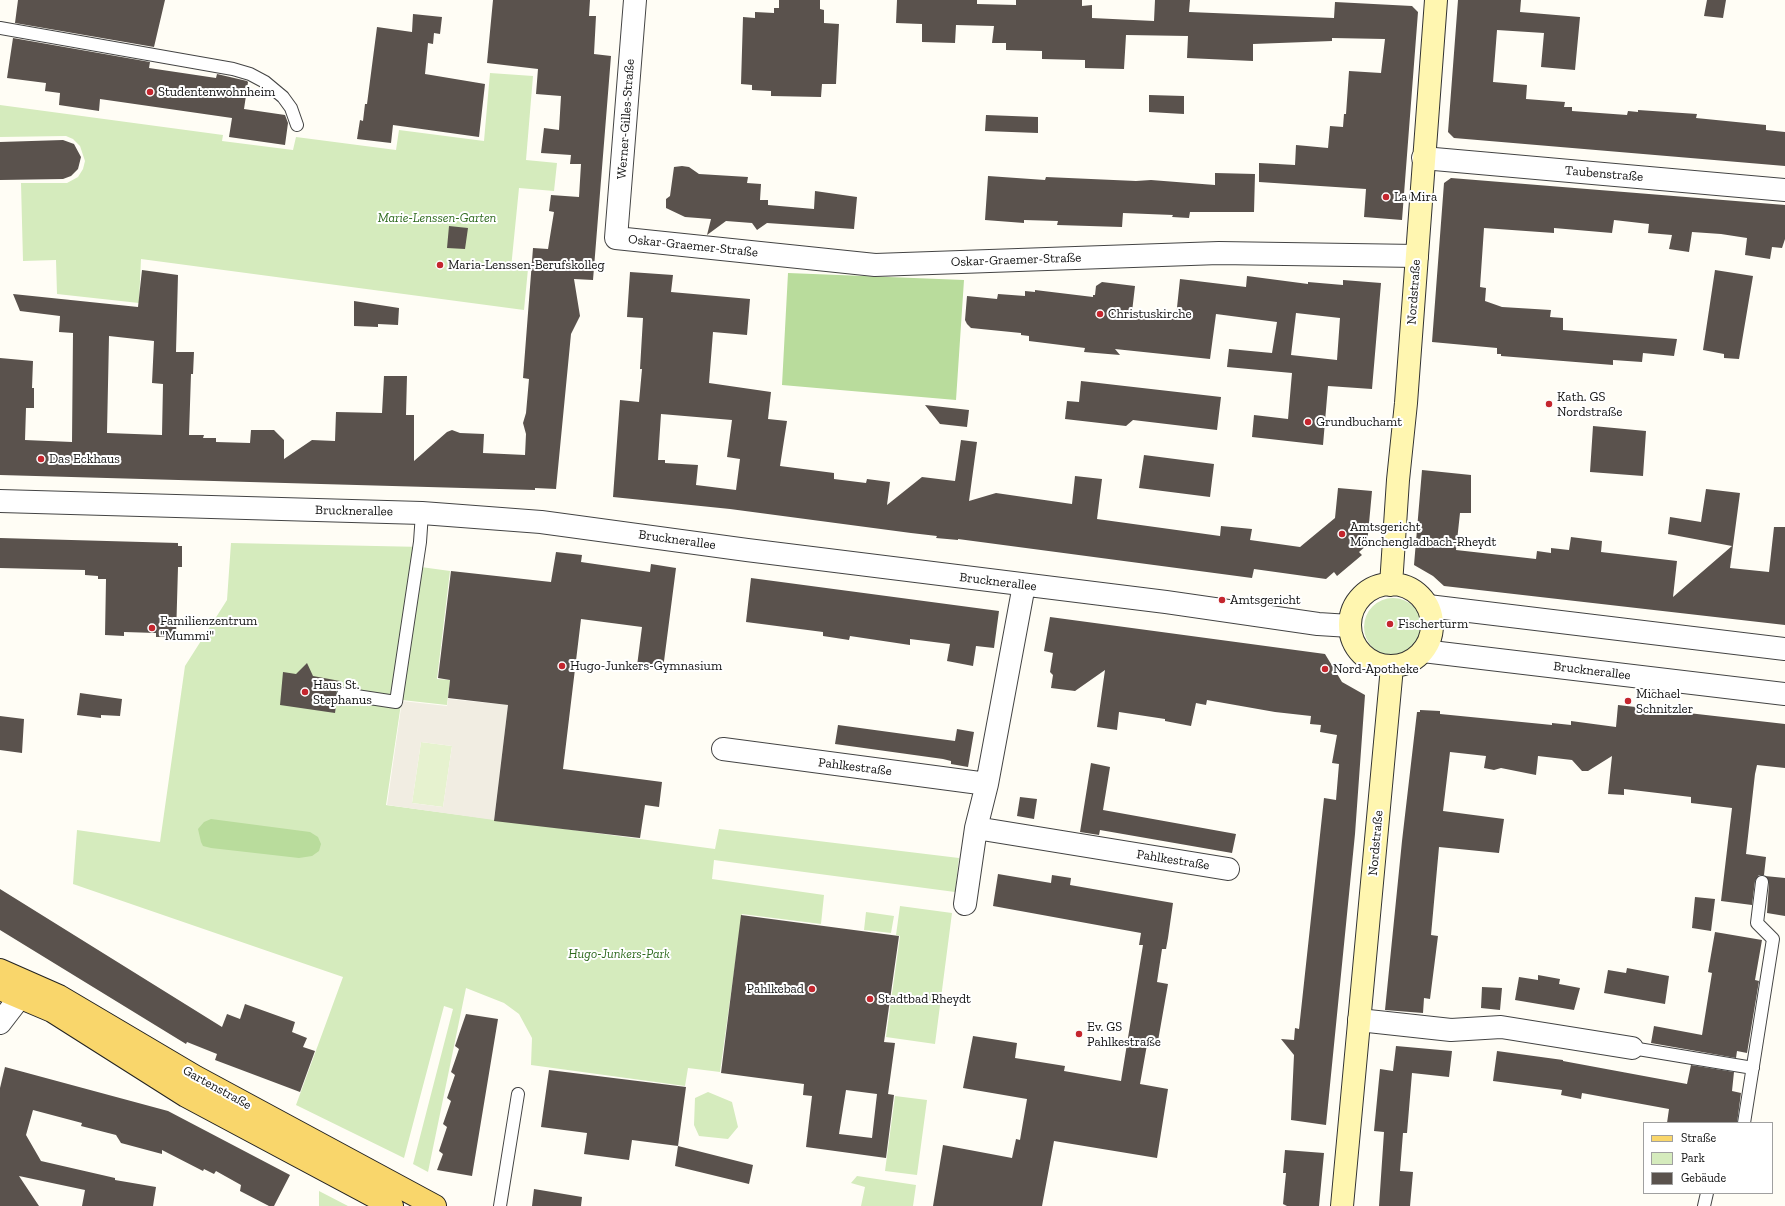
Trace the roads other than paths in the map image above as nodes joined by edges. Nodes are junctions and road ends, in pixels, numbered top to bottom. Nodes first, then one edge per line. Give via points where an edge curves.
1 (635, 0) edge
2 (1436, 0) edge
3 (0, 28) edge
4 (297, 125) dead end
5 (1423, 158) junction
6 (1785, 190) edge
7 (616, 238) joint
8 (1417, 256) junction
9 (0, 501) edge
10 (422, 513) junction
11 (1024, 585) junction
12 (1391, 585) junction
13 (1428, 606) junction
14 (1350, 626) junction
15 (1785, 648) edge
16 (1424, 651) junction
17 (1392, 667) junction
18 (343, 694) dead end
19 (1785, 694) edge
20 (723, 749) dead end
21 (987, 784) junction
22 (976, 828) junction
23 (1228, 869) dead end
24 (1762, 882) dead end
25 (965, 904) dead end
26 (0, 970) edge
27 (0, 989) edge
28 (20, 997) junction
29 (1359, 1020) junction
30 (0, 1023) edge
31 (1632, 1048) joint
32 (1753, 1068) junction
33 (518, 1094) dead end
34 (1744, 1122) edge
35 (1707, 1194) edge
36 (392, 1206) edge
37 (435, 1206) edge
38 (500, 1206) edge
39 (1342, 1206) edge
40 (1704, 1206) edge

1 - 7 street, Werner-Gilles-Straße
2 - 5 street, Nordstraße
3 - 4 lane via 250,74 265,82 283,97 291,108
5 - 6 street, Taubenstraße
5 - 8 street, Nordstraße
7 - 8 street, Oskar-Graemer-Straße via 875,265 1218,253
8 - 12 street, Nordstraße
9 - 10 street, Brucknerallee
10 - 11 street, Brucknerallee via 541,522
10 - 18 lane via 396,702
11 - 14 street, Brucknerallee via 1318,624
11 - 21 street
12 - 13 street via 1414,590
12 - 14 street via 1368,591 1352,612
13 - 15 street
13 - 16 street via 1433,627
14 - 17 street via 1352,639 1367,659 1379,665
16 - 17 street via 1409,662
16 - 19 street, Brucknerallee
17 - 29 street, Nordstraße
20 - 21 street, Pahlkestraße
21 - 22 street
22 - 23 street, Pahlkestraße
22 - 25 street
24 - 32 lane via 1757,923 1773,939
26 - 37 main road, Gartenstraße via 59,996 196,1077
27 - 28 main road, Gartenstraße
28 - 30 street
28 - 36 main road, Gartenstraße via 52,1011 186,1096
29 - 31 street via 1451,1030 1500,1027
29 - 39 street, Nordstraße
31 - 32 lane
32 - 34 lane
33 - 38 lane
35 - 40 lane

